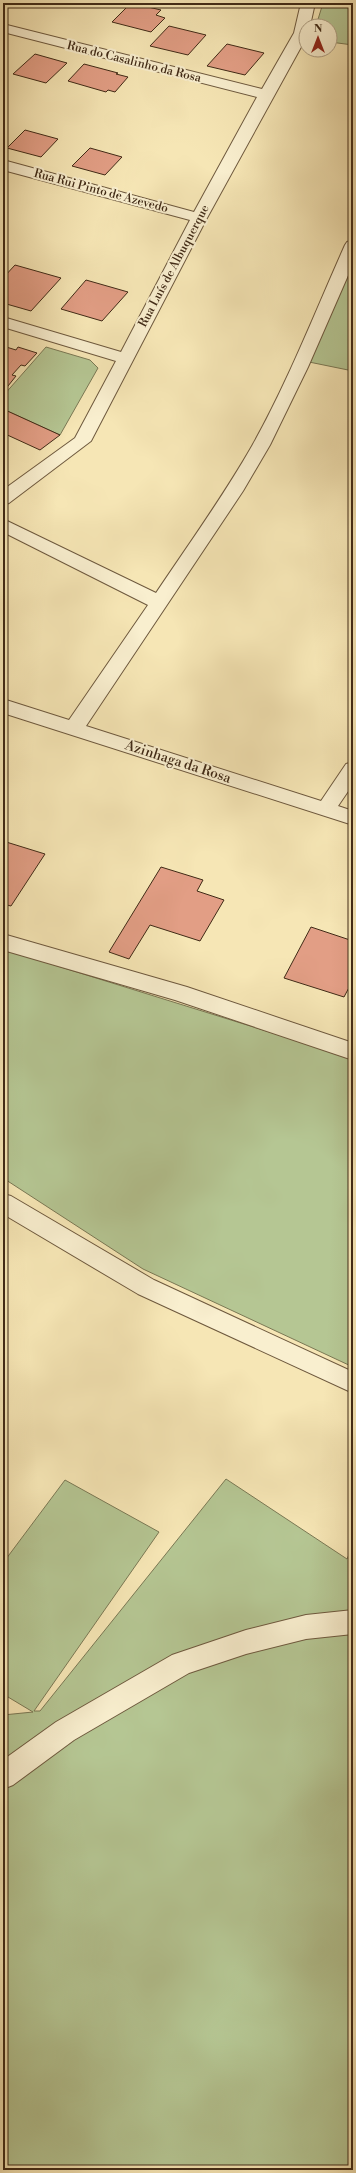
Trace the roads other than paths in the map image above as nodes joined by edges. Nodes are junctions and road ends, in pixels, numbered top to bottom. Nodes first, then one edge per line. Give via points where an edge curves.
1 (308, 3) edge
2 (3, 28) edge
3 (266, 95) junction
4 (3, 165) edge
5 (199, 218) junction
6 (353, 245) edge
7 (3, 322) edge
8 (124, 358) junction
9 (3, 499) edge
10 (3, 525) edge
11 (158, 602) junction
12 (3, 706) edge
13 (74, 728) junction
14 (353, 769) edge
15 (326, 810) junction
16 (353, 818) edge
17 (3, 942) edge
18 (353, 1052) edge
19 (3, 1203) edge
20 (353, 1383) edge
21 (353, 1622) edge
22 (4, 1773) edge

1 - 3 street, Rua Luís de Albuquerque via 301,33
2 - 3 street, Rua do Casalinho da Rosa
3 - 5 street, Rua Luís de Albuquerque
4 - 5 street, Rua Rui Pinto de Azevedo
5 - 8 street, Rua Luís de Albuquerque
6 - 11 street via 300,367 261,445 234,491
7 - 8 street
8 - 9 street, Rua Luís de Albuquerque via 82,441
10 - 11 street
11 - 13 street
12 - 13 street, Azinhaga da Rosa
13 - 15 street, Azinhaga da Rosa
14 - 15 street
15 - 16 street, Azinhaga da Rosa
17 - 18 street via 179,993
19 - 20 street via 146,1287
21 - 22 street via 306,1627 246,1642 181,1664 65,1731

